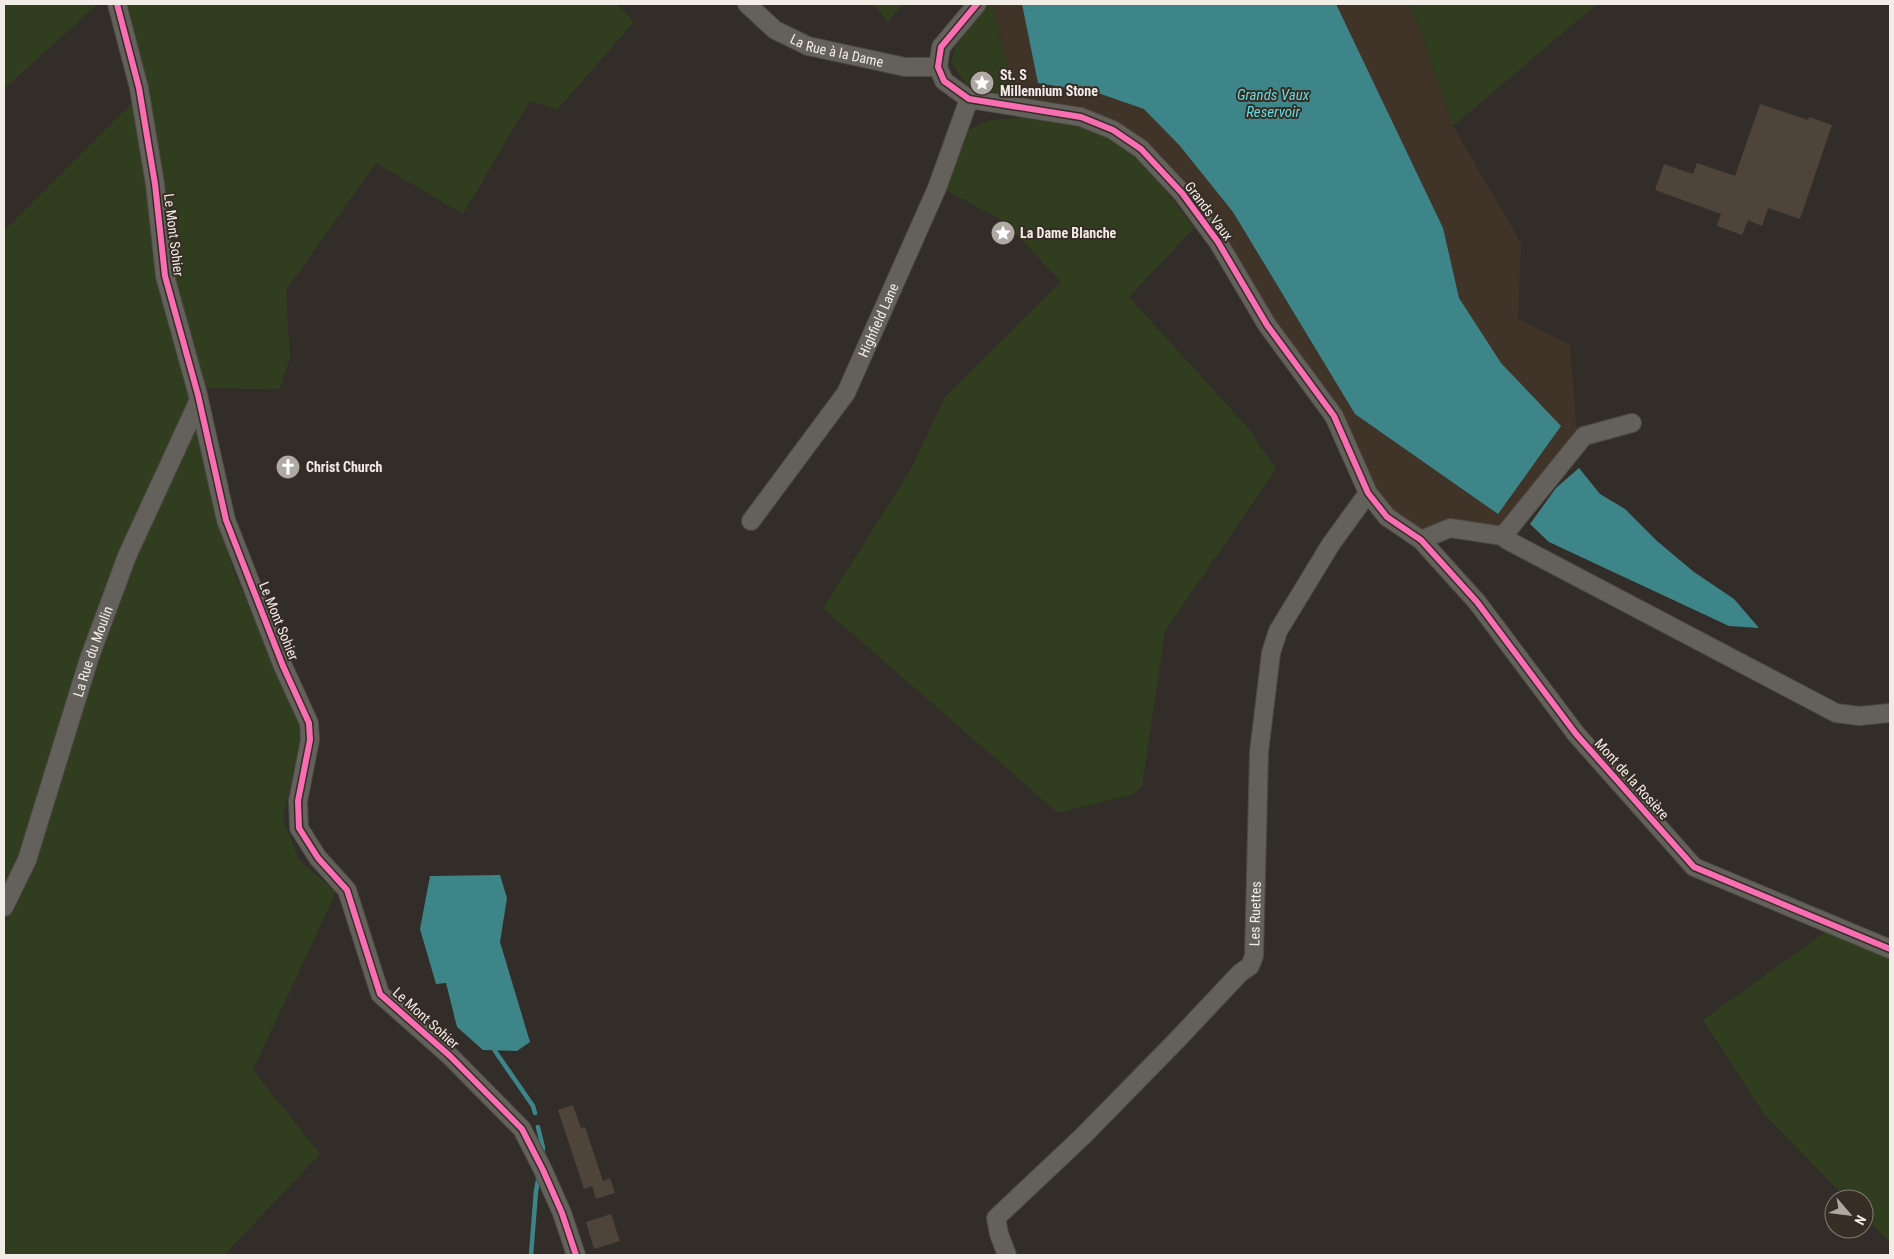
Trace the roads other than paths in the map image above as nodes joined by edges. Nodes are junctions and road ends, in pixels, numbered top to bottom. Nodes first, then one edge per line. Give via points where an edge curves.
1 (117, 4) edge
2 (747, 4) edge
3 (977, 4) edge
4 (938, 67) junction
5 (969, 100) junction
6 (199, 400) junction
7 (1632, 423) dead end
8 (1368, 493) junction
9 (751, 521) dead end
10 (1503, 536) junction
11 (1421, 540) junction
12 (1890, 713) edge
13 (4, 907) edge
14 (1890, 949) edge
15 (576, 1255) edge
16 (1007, 1255) edge

1 - 6 street, Le Mont Sohier via 139,88 155,184 165,276
2 - 4 street, La Rue à la Dame via 775,30 808,46 905,67
3 - 4 street via 941,47
4 - 5 street, Grands Vaux via 944,81
5 - 8 street, Grands Vaux via 1082,117 1112,130 1141,149 1182,193 1218,242 1267,325 1334,416
5 - 9 street, Highfield Lane via 937,188 846,393
6 - 13 street, La Rue du Moulin via 127,556 89,659 27,860
6 - 15 street, Le Mont Sohier via 226,520 309,723 310,740 298,801 299,828 318,858 347,890 380,994 450,1056 522,1130 562,1213
7 - 10 street via 1584,436
8 - 11 street, Grands Vaux via 1387,517
8 - 16 street, Les Ruettes via 1331,544 1278,631 1271,653 1259,752 1254,956 1250,966 1083,1136 996,1218
10 - 11 street via 1450,528
10 - 12 street via 1836,713 1859,716
11 - 14 street, Mont de la Rosière via 1476,602 1576,734 1694,867

